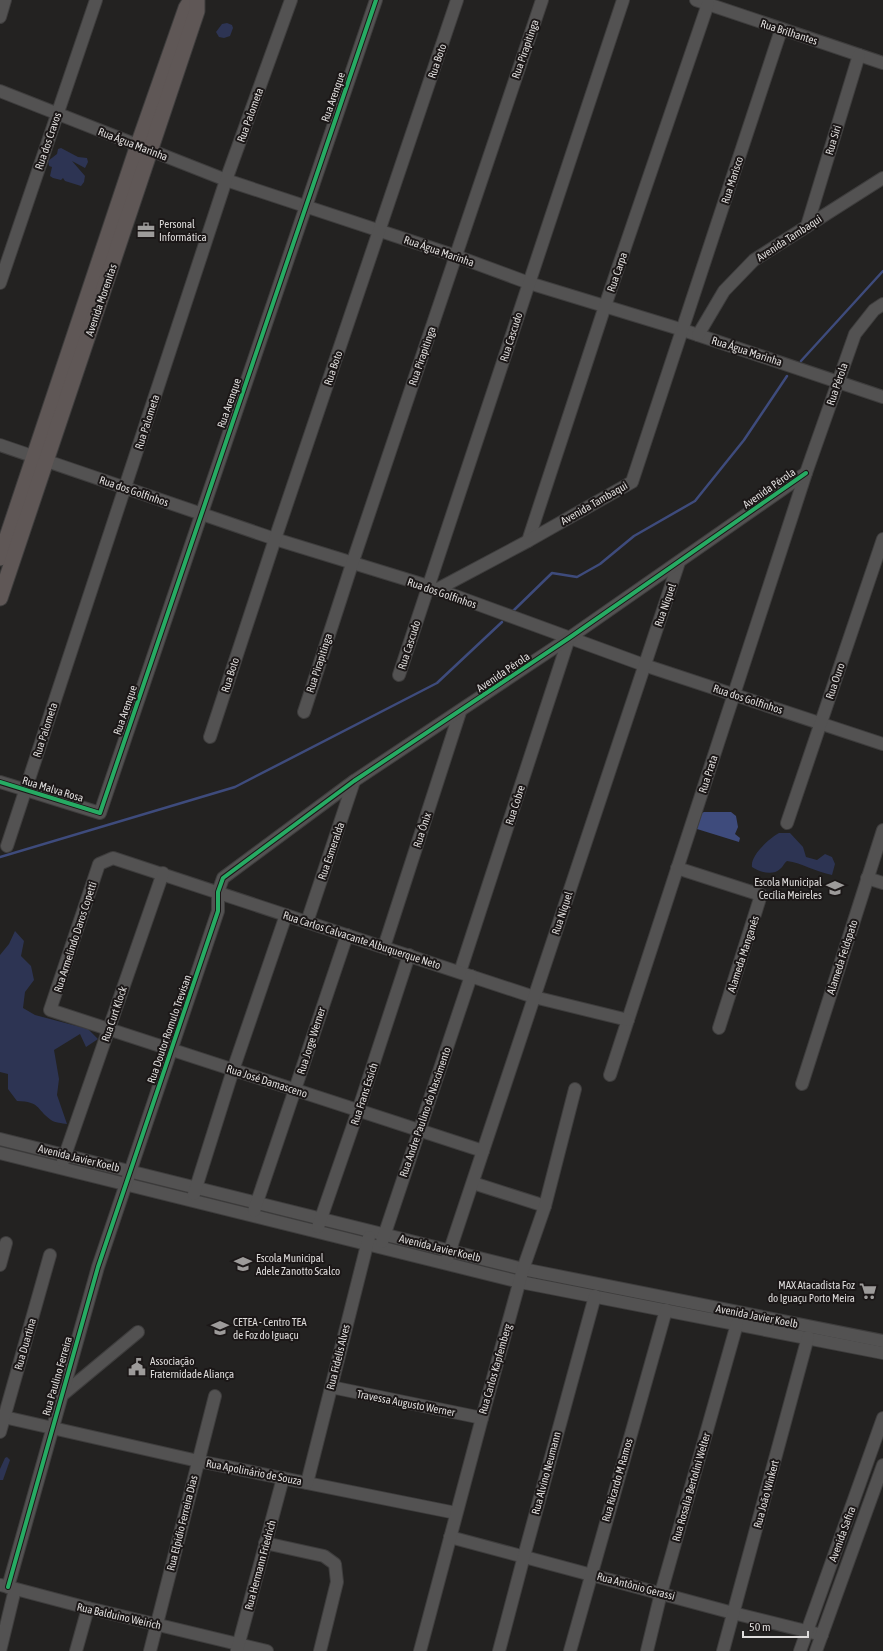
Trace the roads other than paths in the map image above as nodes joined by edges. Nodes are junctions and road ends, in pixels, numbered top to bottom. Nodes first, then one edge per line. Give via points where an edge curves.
1 (5, 0) edge
2 (96, 0) edge
3 (191, 0) edge
4 (197, 0) edge
5 (291, 0) edge
6 (376, 0) edge
7 (457, 0) edge
8 (542, 0) edge
9 (623, 0) edge
10 (696, 0) edge
11 (708, 4) junction
12 (0, 17) edge
13 (781, 30) junction
14 (859, 55) junction
15 (883, 63) edge
16 (0, 91) edge
17 (57, 114) junction
18 (144, 148) junction
19 (883, 178) edge
20 (226, 180) junction
21 (305, 207) junction
22 (807, 226) junction
23 (380, 231) junction
24 (456, 256) junction
25 (529, 282) junction
26 (0, 283) edge
27 (883, 304) edge
28 (606, 306) junction
29 (682, 330) junction
30 (698, 335) junction
31 (838, 381) junction
32 (883, 397) edge
33 (0, 445) edge
34 (40, 459) junction
35 (806, 473) junction
36 (126, 488) junction
37 (201, 514) junction
38 (275, 539) junction
39 (883, 540) edge
40 (528, 541) junction
41 (0, 558) edge
42 (679, 562) junction
43 (352, 564) junction
44 (432, 588) junction
45 (0, 598) edge
46 (569, 638) junction
47 (644, 664) junction
48 (399, 675) dead end
49 (734, 694) junction
50 (304, 712) dead end
51 (460, 712) junction
52 (820, 722) junction
53 (210, 737) dead end
54 (883, 744) edge
55 (354, 781) junction
56 (0, 782) edge
57 (25, 789) junction
58 (100, 813) joint
59 (787, 823) dead end
60 (883, 830) edge
61 (7, 846) dead end
62 (99, 864) joint
63 (677, 868) junction
64 (163, 874) junction
65 (867, 878) junction
66 (883, 883) edge
67 (218, 892) junction
68 (286, 915) junction
69 (307, 922) junction
70 (347, 935) junction
71 (384, 947) junction
72 (409, 955) junction
73 (466, 974) junction
74 (534, 997) junction
75 (50, 1010) joint
76 (628, 1020) junction
77 (720, 1028) dead end
78 (108, 1029) junction
79 (172, 1050) junction
80 (233, 1070) junction
81 (610, 1075) dead end
82 (802, 1084) dead end
83 (575, 1089) dead end
84 (295, 1090) junction
85 (358, 1110) junction
86 (419, 1130) junction
87 (0, 1139) edge
88 (483, 1151) junction
89 (0, 1153) edge
90 (65, 1155) junction
91 (61, 1169) junction
92 (130, 1171) junction
93 (473, 1183) junction
94 (125, 1185) junction
95 (196, 1188) junction
96 (192, 1201) junction
97 (256, 1204) junction
98 (545, 1206) junction
99 (253, 1216) junction
100 (320, 1219) junction
101 (317, 1232) junction
102 (370, 1232) junction
103 (384, 1235) junction
104 (6, 1243) dead end
105 (367, 1244) junction
106 (380, 1247) junction
107 (450, 1251) junction
108 (50, 1255) dead end
109 (446, 1264) junction
110 (0, 1265) edge
111 (524, 1269) junction
112 (520, 1282) junction
113 (595, 1296) junction
114 (666, 1310) junction
115 (737, 1324) junction
116 (138, 1332) dead end
117 (808, 1337) junction
118 (883, 1341) edge
119 (883, 1353) edge
120 (331, 1387) junction
121 (61, 1396) junction
122 (214, 1396) dead end
123 (2, 1417) edge
124 (482, 1418) junction
125 (883, 1418) edge
126 (51, 1429) junction
127 (0, 1432) edge
128 (198, 1461) junction
129 (883, 1465) edge
130 (283, 1478) junction
131 (307, 1483) junction
132 (456, 1513) junction
133 (450, 1537) junction
134 (265, 1543) junction
135 (524, 1556) junction
136 (590, 1574) junction
137 (8, 1587) edge
138 (661, 1593) junction
139 (88, 1608) junction
140 (733, 1613) junction
141 (157, 1625) junction
142 (807, 1631) junction
143 (822, 1635) junction
144 (238, 1647) edge
145 (0, 1651) edge
146 (76, 1651) edge
147 (150, 1651) edge
148 (267, 1651) edge
149 (320, 1651) edge
150 (420, 1651) edge
151 (499, 1651) edge
152 (570, 1651) edge
153 (646, 1651) edge
154 (723, 1651) edge
155 (800, 1651) edge
156 (816, 1651) edge

1 - 12 street
2 - 17 street, Rua dos Cravos
3 - 18 main road, Avenida Morenitas via 186,8
4 - 18 main road, Avenida Morenitas via 197,11
5 - 20 street, Rua Palometa
6 - 21 street, Rua Arenque
7 - 23 street, Rua Boto
8 - 24 street, Rua Pirapitinga
9 - 25 street, Rua Cascudo
10 - 11 street, Rua Brilhantes
11 - 13 street, Rua Brilhantes
11 - 28 street, Rua Carpa
13 - 14 street, Rua Brilhantes
13 - 29 street, Rua Marisco
14 - 15 street, Rua Brilhantes
14 - 22 street, Rua Siri
16 - 17 street, Rua Água Marinha
17 - 18 street, Rua Água Marinha
17 - 26 street, Rua dos Cravos
18 - 20 street, Rua Água Marinha
18 - 34 main road, Avenida Morenitas
19 - 22 street, Avenida Tambaqui
20 - 21 street, Rua Água Marinha
20 - 36 street, Rua Palometa
21 - 23 street, Rua Água Marinha
21 - 37 street, Rua Arenque
22 - 30 street, Avenida Tambaqui via 754,260 724,291
23 - 24 street, Rua Água Marinha
23 - 38 street, Rua Boto
24 - 25 street, Rua Água Marinha
24 - 43 street, Rua Pirapitinga
25 - 28 street, Rua Água Marinha
25 - 44 street, Rua Cascudo
27 - 31 street, Rua Pérola via 874,310 855,334
28 - 29 street, Rua Água Marinha
28 - 40 street, Rua Carpa
29 - 30 street, Rua Água Marinha
29 - 40 street, Avenida Tambaqui via 632,482
30 - 31 street, Rua Água Marinha
31 - 32 street, Rua Água Marinha
31 - 35 street, Rua Pérola
33 - 34 street, Rua dos Golfinhos
34 - 36 street, Rua dos Golfinhos
34 - 41 main road, Avenida Morenitas
34 - 45 main road, Avenida Morenitas
35 - 42 street, Avenida Pérola
35 - 49 street, Rua Prata
36 - 37 street, Rua dos Golfinhos
36 - 57 street, Rua Palometa
37 - 38 street, Rua dos Golfinhos
37 - 58 street, Rua Arenque
38 - 43 street, Rua dos Golfinhos
38 - 53 street, Rua Boto
39 - 52 street, Rua Ouro
40 - 44 street, Avenida Tambaqui
42 - 46 street, Avenida Pérola
42 - 47 street, Rua Níquel
43 - 44 street, Rua dos Golfinhos
43 - 50 street, Rua Pirapitinga
44 - 46 street, Rua dos Golfinhos
44 - 48 street, Rua Cascudo
46 - 47 street, Rua dos Golfinhos
46 - 51 street, Avenida Pérola
46 - 73 street, Rua Cobre
47 - 49 street, Rua dos Golfinhos
47 - 74 street, Rua Níquel
49 - 52 street, Rua dos Golfinhos
49 - 63 street, Rua Prata
51 - 55 street, Avenida Pérola
51 - 71 street, Rua Ônix
52 - 54 street, Rua dos Golfinhos
52 - 59 street, Rua Ouro
55 - 67 street, Avenida Pérola via 223,878
55 - 69 street, Rua Esmeralda
56 - 57 street, Rua Malva Rosa
57 - 58 street, Rua Malva Rosa
57 - 61 street, Rua Palometa
60 - 65 street, Alameda Feldspato
62 - 64 street, Rua Carlos Calvacante Albuquerque Neto via 113,858
62 - 75 street, Rua Armelindo Daros Copetti
63 - 76 street, Rua Prata
63 - 77 street, Alameda Manganês via 761,895
64 - 67 street, Rua Carlos Calvacante Albuquerque Neto
64 - 78 street, Rua Curt Klock
65 - 66 street
65 - 82 street, Alameda Feldspato
67 - 68 street, Rua Carlos Calvacante Albuquerque Neto
67 - 79 street, Rua Doutor Romulo Trevisan via 218,911
68 - 69 street, Rua Carlos Calvacante Albuquerque Neto
68 - 80 street
69 - 70 street, Rua Carlos Calvacante Albuquerque Neto
70 - 71 street, Rua Carlos Calvacante Albuquerque Neto
70 - 84 street, Rua Jorge Werner
71 - 72 street, Rua Carlos Calvacante Albuquerque Neto
72 - 73 street, Rua Carlos Calvacante Albuquerque Neto
72 - 85 street, Rua Frans Essich
73 - 74 street, Rua Carlos Calvacante Albuquerque Neto
73 - 86 street, Rua Andre Paulino do Nascimento
74 - 76 street, Rua Carlos Calvacante Albuquerque Neto
74 - 88 street, Rua Níquel
75 - 78 street, Rua José Damasceno
76 - 81 street, Rua Prata
78 - 79 street, Rua José Damasceno
78 - 90 street, Rua Curt Klock
79 - 80 street, Rua José Damasceno
79 - 92 street, Rua Doutor Romulo Trevisan
80 - 84 street, Rua José Damasceno
80 - 95 street
83 - 98 street, Rua Carlos Kapfemberg
84 - 85 street, Rua José Damasceno
84 - 97 street, Rua Jorge Werner
85 - 86 street, Rua José Damasceno
85 - 100 street, Rua Frans Essich
86 - 88 street, Rua José Damasceno
86 - 103 street, Rua Andre Paulino do Nascimento
87 - 90 street, Avenida Javier Koelb
88 - 93 street, Rua Níquel
89 - 91 street, Avenida Javier Koelb
90 - 91 street, Rua Curt Klock
90 - 92 street, Avenida Javier Koelb
91 - 94 street, Avenida Javier Koelb
92 - 94 street, Rua Paulino Ferreira
92 - 95 street, Avenida Javier Koelb
93 - 98 street
93 - 107 street, Rua Níquel
94 - 96 street, Avenida Javier Koelb
94 - 121 street, Rua Paulino Ferreira via 98,1267
95 - 96 street
95 - 97 street, Avenida Javier Koelb
96 - 99 street, Avenida Javier Koelb
97 - 99 street, Rua Jorge Werner
97 - 100 street, Avenida Javier Koelb
98 - 111 street, Rua Carlos Kapfemberg
99 - 101 street, Avenida Javier Koelb
100 - 101 street, Rua Frans Essich
100 - 102 street, Avenida Javier Koelb
101 - 105 street, Avenida Javier Koelb
102 - 103 street, Avenida Javier Koelb
102 - 105 street, Rua Fidelis Alves
103 - 106 street, Rua Andre Paulino do Nascimento
103 - 107 street, Avenida Javier Koelb
104 - 110 street
105 - 106 street, Avenida Javier Koelb
105 - 120 street, Rua Fidelis Alves
106 - 109 street, Avenida Javier Koelb
107 - 109 street, Rua Níquel
107 - 111 street, Avenida Javier Koelb
108 - 123 street, Rua Duartina
109 - 112 street, Avenida Javier Koelb
111 - 112 street, Rua Carlos Kapfemberg
111 - 118 street, Avenida Javier Koelb
112 - 113 street, Avenida Javier Koelb
112 - 124 street, Rua Carlos Kapfemberg
113 - 114 street, Avenida Javier Koelb
113 - 135 street, Rua Alvino Neumann
114 - 115 street, Avenida Javier Koelb
114 - 136 street, Rua Ricardo M Ramos
115 - 117 street, Avenida Javier Koelb
115 - 138 street, Rua Rosalia Bertolini Welter
116 - 121 street
117 - 119 street, Avenida Javier Koelb
117 - 140 street, Rua João Winkert
120 - 124 street, Travessa Augusto Werner
120 - 131 street, Rua Fidelis Alves
121 - 126 street, Rua Paulino Ferreira
122 - 128 street, Rua Elpidio Ferreira Dias
123 - 126 street, Rua Apolinário de Souza
123 - 127 street, Rua Duartina
124 - 132 street, Rua Carlos Kapfemberg
125 - 142 street, Avenida Safira
126 - 128 street, Rua Apolinário de Souza
126 - 137 street, Rua Paulino Ferreira
128 - 130 street, Rua Apolinário de Souza
128 - 141 street, Rua Elpidio Ferreira Dias
129 - 143 street, Avenida Safira
130 - 131 street, Rua Apolinário de Souza
130 - 134 street, Rua Hermann Friedrich
131 - 132 street, Rua Apolinário de Souza
132 - 133 street, Rua Carlos Kapfemberg
133 - 135 street, Rua Antônio Gerassi
133 - 150 street, Rua Carlos Kapfemberg
134 - 144 street, Rua Hermann Friedrich
134 - 149 street via 324,1556 335,1564 337,1582
135 - 136 street, Rua Antônio Gerassi
135 - 151 street, Rua Alvino Neumann
136 - 138 street, Rua Antônio Gerassi
136 - 152 street, Rua Ricardo M Ramos
137 - 139 street, Rua Balduino Weirich
137 - 145 street, Rua Paulino Ferreira
138 - 140 street, Rua Antônio Gerassi
138 - 153 street, Rua Rosalia Bertolini Welter
139 - 141 street, Rua Balduino Weirich
139 - 146 street
140 - 142 street, Rua Antônio Gerassi
140 - 154 street, Rua João Winkert
141 - 144 street, Rua Balduino Weirich
141 - 147 street, Rua Elpidio Ferreira Dias
142 - 143 street, Rua Antônio Gerassi
142 - 155 street, Avenida Safira
143 - 156 street, Avenida Safira
144 - 148 street, Rua Balduino Weirich

